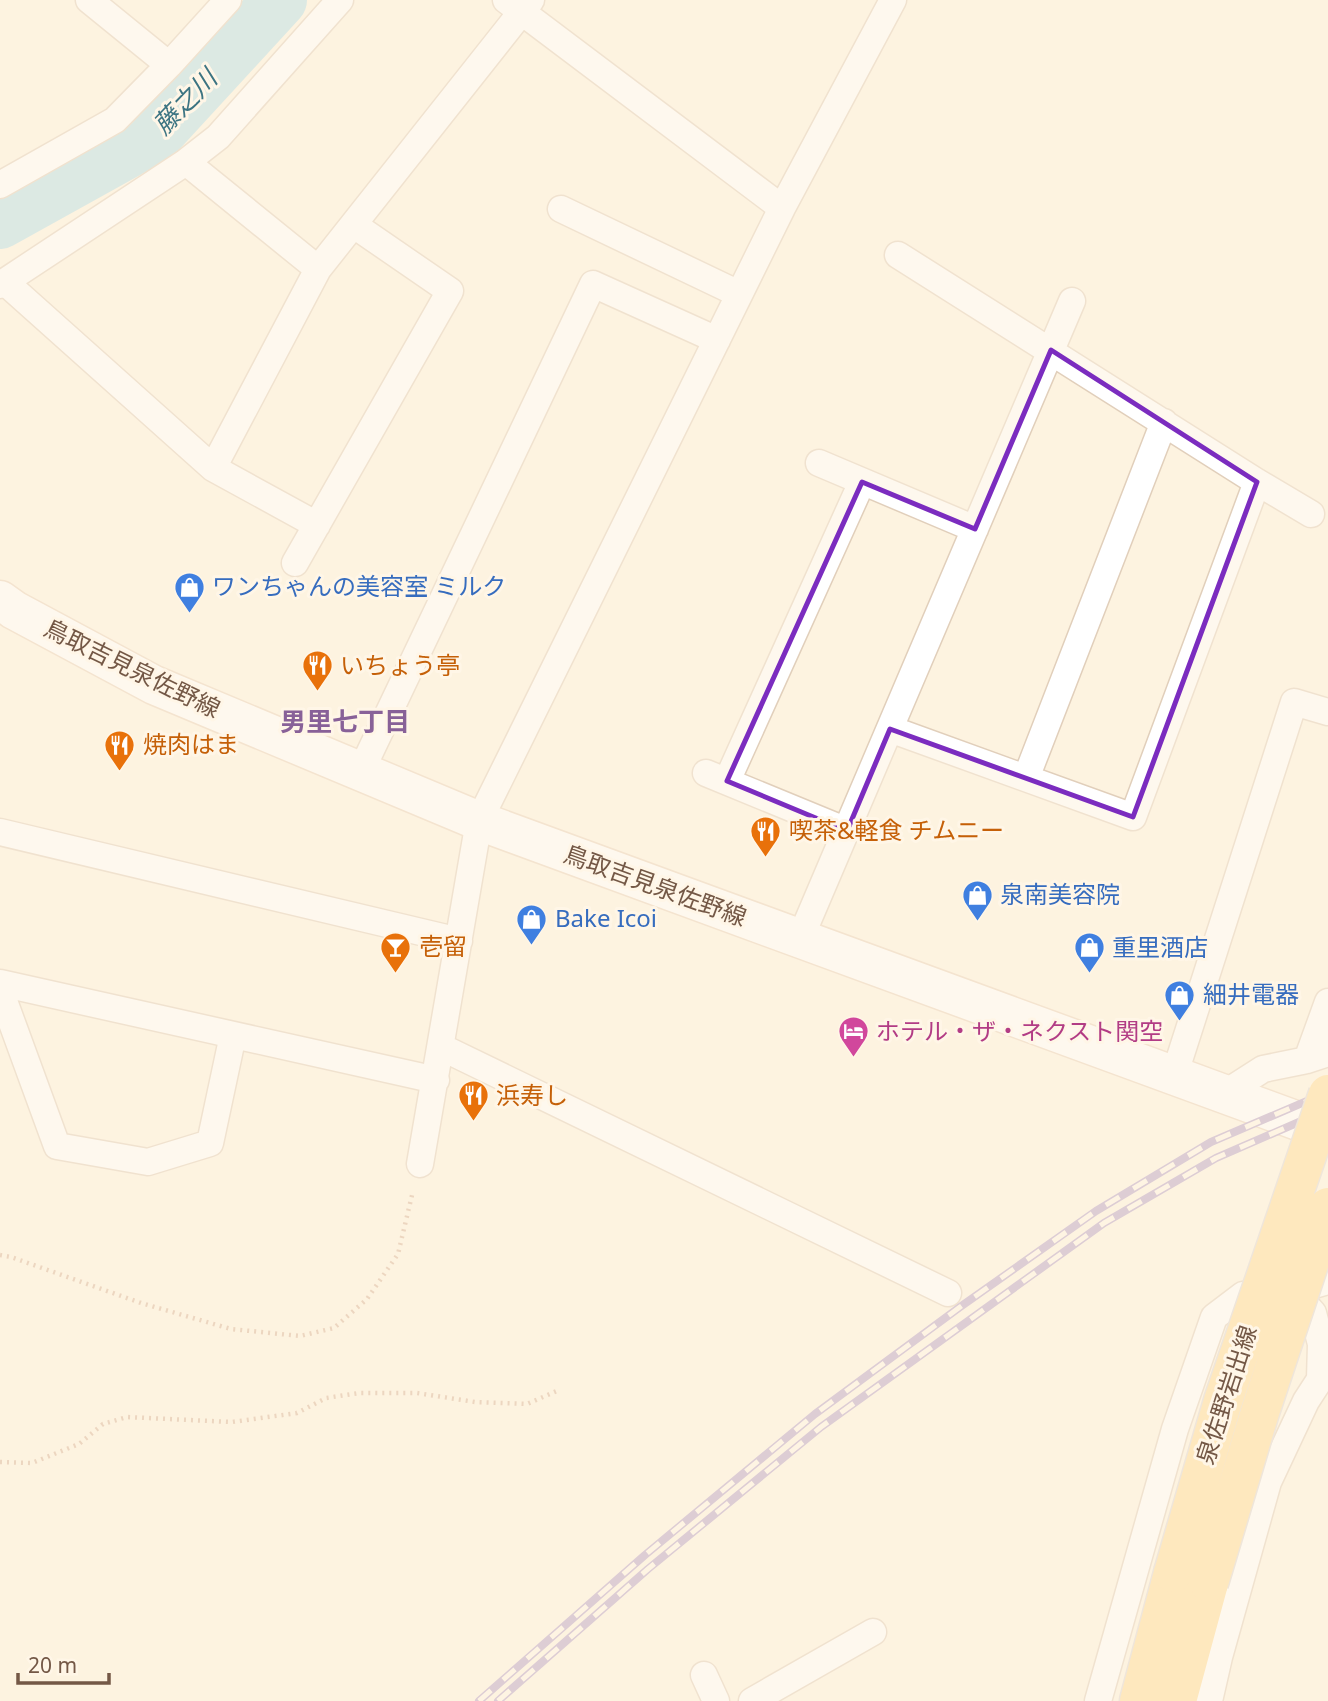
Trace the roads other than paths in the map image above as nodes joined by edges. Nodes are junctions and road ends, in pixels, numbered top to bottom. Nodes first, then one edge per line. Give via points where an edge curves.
1 (89, 0) edge
2 (228, 0) edge
3 (340, 0) edge
4 (893, 0) edge
5 (520, 4) edge
6 (169, 65) junction
7 (186, 162) junction
8 (0, 186) edge
9 (782, 208) junction
10 (561, 209) dead end
11 (354, 225) junction
12 (898, 255) dead end
13 (318, 270) junction
14 (3, 284) edge
15 (739, 294) junction
16 (1072, 301) dead end
17 (717, 340) junction
18 (1051, 350) junction
19 (1164, 422) junction
20 (819, 463) dead end
21 (214, 468) junction
22 (862, 482) junction
23 (1257, 482) junction
24 (1311, 513) dead end
25 (317, 525) junction
26 (975, 529) junction
27 (295, 563) dead end
28 (0, 600) edge
29 (1328, 712) edge
30 (890, 729) junction
31 (361, 771) junction
32 (1026, 778) junction
33 (479, 821) junction
34 (846, 831) junction
35 (0, 832) edge
36 (800, 939) junction
37 (459, 941) junction
38 (0, 983) edge
39 (0, 990) edge
40 (1328, 1002) edge
41 (233, 1035) junction
42 (442, 1046) junction
43 (1318, 1057) edge
44 (1174, 1076) junction
45 (436, 1080) junction
46 (1224, 1094) junction
47 (1328, 1094) edge
48 (1328, 1132) edge
49 (420, 1164) road end
50 (1328, 1207) edge
51 (1328, 1281) edge
52 (1293, 1292) junction
53 (948, 1293) dead end
54 (1324, 1373) edge
55 (1159, 1484) junction
56 (1264, 1496) junction
57 (1191, 1578) junction
58 (873, 1632) dead end
59 (705, 1675) dead end
60 (716, 1701) edge
61 (752, 1701) edge
62 (1098, 1701) edge
63 (1139, 1701) edge
64 (1177, 1701) edge
65 (1209, 1701) edge

1 - 6 street
2 - 6 street
3 - 7 street via 218,138
4 - 9 street
5 - 9 street
5 - 11 street
6 - 8 street via 115,120
7 - 13 street
7 - 14 street
9 - 15 street
10 - 15 street
11 - 13 street
11 - 25 street via 450,291
12 - 18 street
13 - 21 street
14 - 21 street
15 - 17 street
16 - 18 street
17 - 31 street via 593,284
17 - 33 street
18 - 19 street
18 - 26 street
19 - 23 street
19 - 32 street
20 - 22 street
21 - 25 street
22 - 26 street
22 - 34 street via 716,777
23 - 24 street
23 - 32 street via 1133,817
25 - 27 street
26 - 30 street
28 - 31 main road, 鳥取吉見泉佐野線 via 154,685
29 - 44 street via 1294,702
30 - 32 street
30 - 34 street
31 - 33 main road, 鳥取吉見泉佐野線
33 - 36 main road, 鳥取吉見泉佐野線
33 - 37 street
34 - 36 street
35 - 37 street
36 - 44 main road, 鳥取吉見泉佐野線
37 - 42 street
38 - 41 street
39 - 41 street via 57,1146 148,1162 210,1143
40 - 43 street
41 - 45 street
42 - 45 street
42 - 53 street
43 - 46 street via 1263,1069
44 - 46 main road, 鳥取吉見泉佐野線
45 - 49 street
46 - 48 main road, 鳥取吉見泉佐野線
47 - 57 main road, 泉佐野岩出線, bridge via 1223,1401
50 - 57 main road, 泉佐野岩出線, bridge via 1259,1412
51 - 52 street
52 - 54 street via 1313,1313
52 - 55 street via 1243,1295 1214,1317
54 - 56 street via 1306,1401
55 - 56 street via 1172,1496 1226,1510
55 - 62 street
56 - 65 street
57 - 63 main road, 泉佐野岩出線
57 - 64 main road, 泉佐野岩出線
58 - 61 street
59 - 60 street

